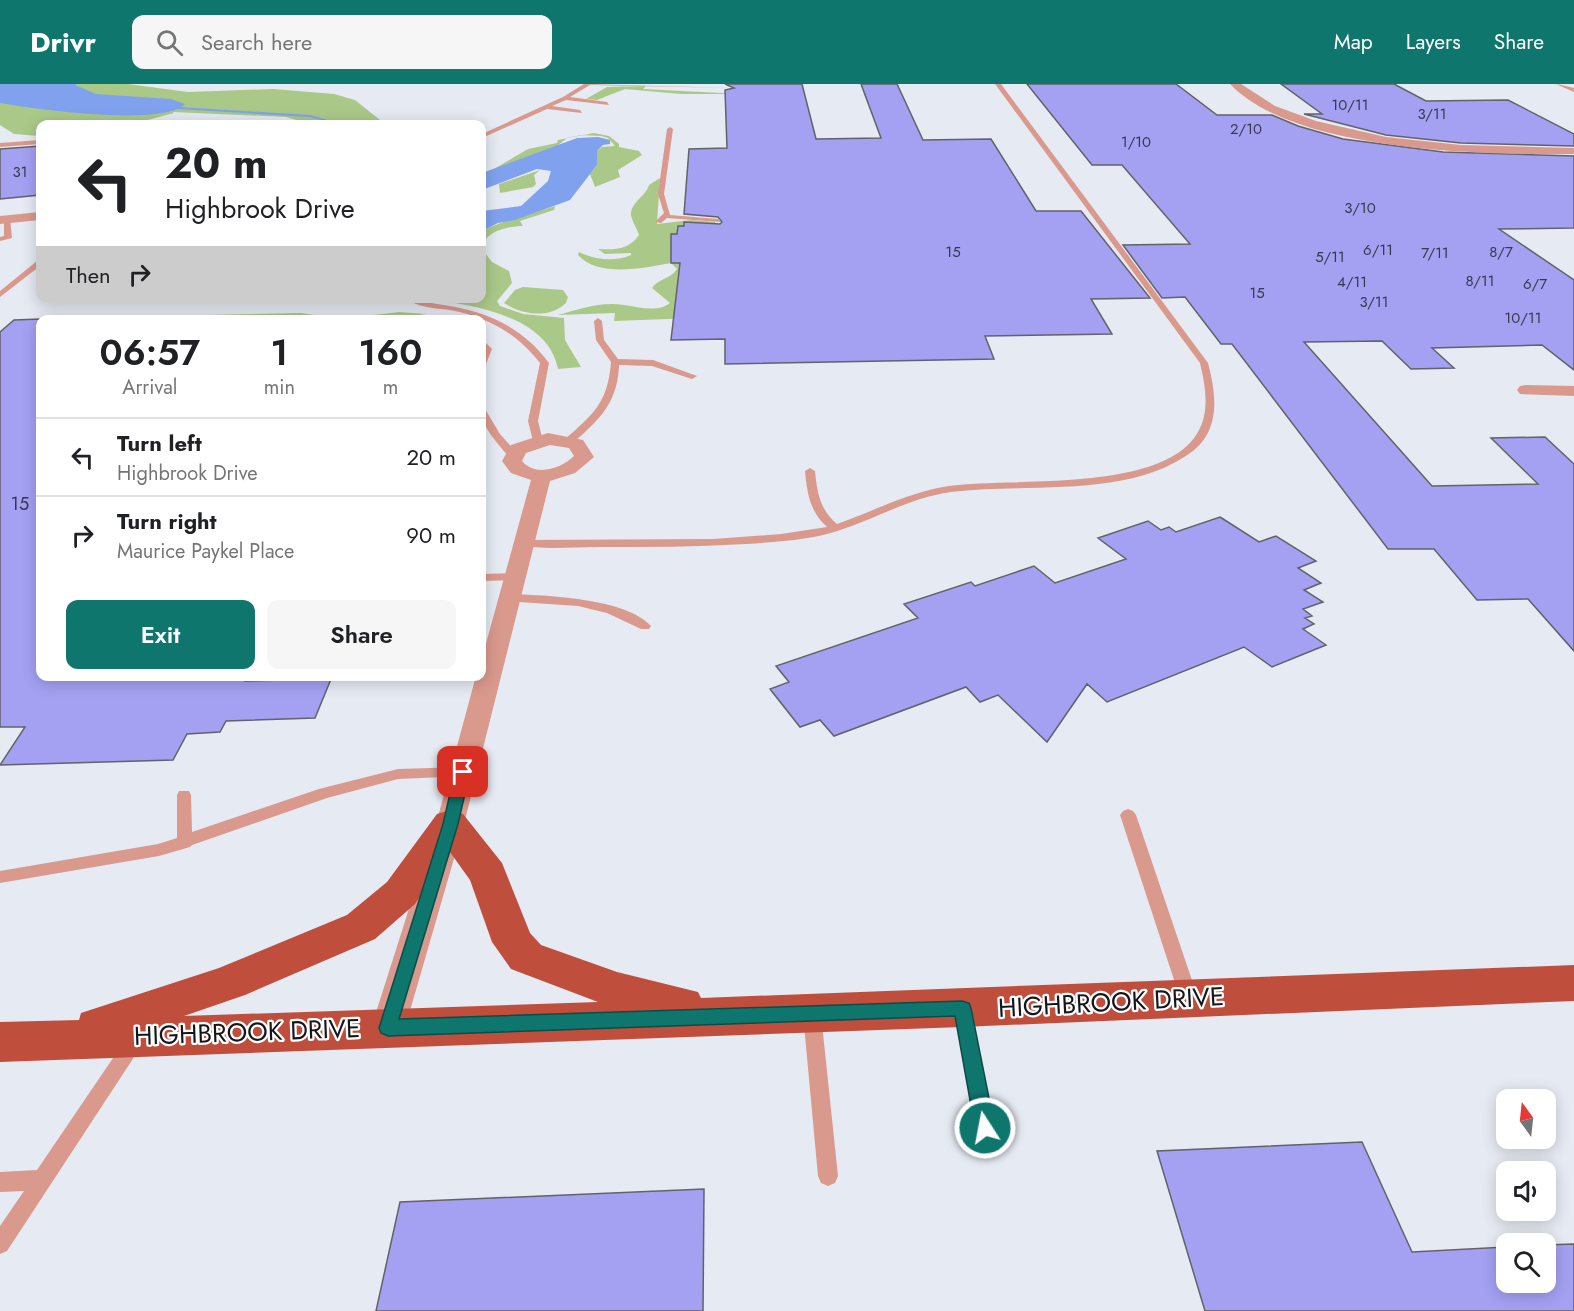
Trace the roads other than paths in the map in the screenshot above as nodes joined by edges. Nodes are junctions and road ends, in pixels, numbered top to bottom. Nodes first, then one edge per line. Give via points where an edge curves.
1 (589, 84) edge
2 (998, 84) edge
3 (1234, 84) edge
4 (1560, 84) edge
5 (729, 88) dead end
6 (1574, 90) edge
7 (565, 98) junction
8 (607, 104) dead end
9 (547, 107) junction
10 (580, 111) dead end
11 (670, 129) dead end
12 (486, 134) edge
13 (36, 142) edge
14 (0, 145) edge
15 (1574, 151) edge
16 (36, 216) edge
17 (3, 219) edge
18 (718, 221) dead end
19 (0, 239) edge
20 (36, 266) edge
21 (0, 296) edge
22 (430, 303) edge
23 (450, 308) junction
24 (442, 315) dead end
25 (475, 315) edge
26 (486, 318) edge
27 (598, 321) dead end
28 (615, 362) junction
29 (692, 376) dead end
30 (1526, 390) dead end
31 (1574, 391) edge
32 (486, 418) edge
33 (538, 441) junction
34 (569, 441) junction
35 (513, 455) junction
36 (810, 471) dead end
37 (542, 475) junction
38 (834, 528) junction
39 (523, 543) junction
40 (486, 579) edge
41 (511, 587) junction
42 (645, 626) dead end
43 (463, 772) junction
44 (184, 795) dead end
45 (1128, 815) dead end
46 (450, 824) junction
47 (185, 843) junction
48 (0, 877) edge
49 (1574, 983) edge
50 (1189, 998) junction
51 (962, 1008) junction
52 (812, 1012) junction
53 (725, 1015) junction
54 (388, 1028) junction
55 (138, 1036) junction
56 (58, 1040) junction
57 (0, 1042) edge
58 (988, 1146) dead end
59 (828, 1176) dead end
60 (41, 1180) junction
61 (0, 1182) edge
62 (0, 1244) edge

1 - 5 lane
1 - 7 lane
2 - 38 lane via 1204,363 1211,389 1205,431 1191,448 1157,469 1122,477 947,489
3 - 15 street via 1275,111 1390,141 1463,150
4 - 6 lane
7 - 8 lane
7 - 9 lane
9 - 10 lane
9 - 12 lane
11 - 18 lane via 661,194 668,213 662,219
13 - 14 lane
16 - 17 street
17 - 19 lane via 8,238
20 - 21 lane
22 - 23 lane
23 - 24 lane
23 - 25 lane
26 - 33 lane via 500,322 529,343 545,363 533,420
27 - 28 lane via 600,340
28 - 29 lane via 652,363
28 - 34 lane via 615,384 608,403
30 - 31 street
32 - 35 lane
33 - 34 street
33 - 35 street
34 - 37 street via 584,450 579,464 570,470
35 - 37 street via 520,471
36 - 38 lane via 814,506
37 - 39 street
38 - 39 lane via 757,540
39 - 41 street
40 - 41 lane
41 - 42 lane via 597,605
41 - 43 street
43 - 46 street
43 - 47 lane via 398,774 324,793
44 - 47 lane
45 - 50 lane
46 - 53 main road via 488,874 513,942 526,957 616,990
46 - 54 street
46 - 56 main road via 401,893 361,927 230,982
47 - 48 lane
49 - 50 main road, HIGHBROOK DRIVE
50 - 51 main road, HIGHBROOK DRIVE
51 - 52 main road, HIGHBROOK DRIVE
51 - 58 lane
52 - 53 main road, HIGHBROOK DRIVE
52 - 59 lane
53 - 54 main road, HIGHBROOK DRIVE
54 - 55 main road, HIGHBROOK DRIVE
55 - 56 main road, HIGHBROOK DRIVE
55 - 60 lane
56 - 57 main road, HIGHBROOK DRIVE
60 - 61 lane
60 - 62 lane

